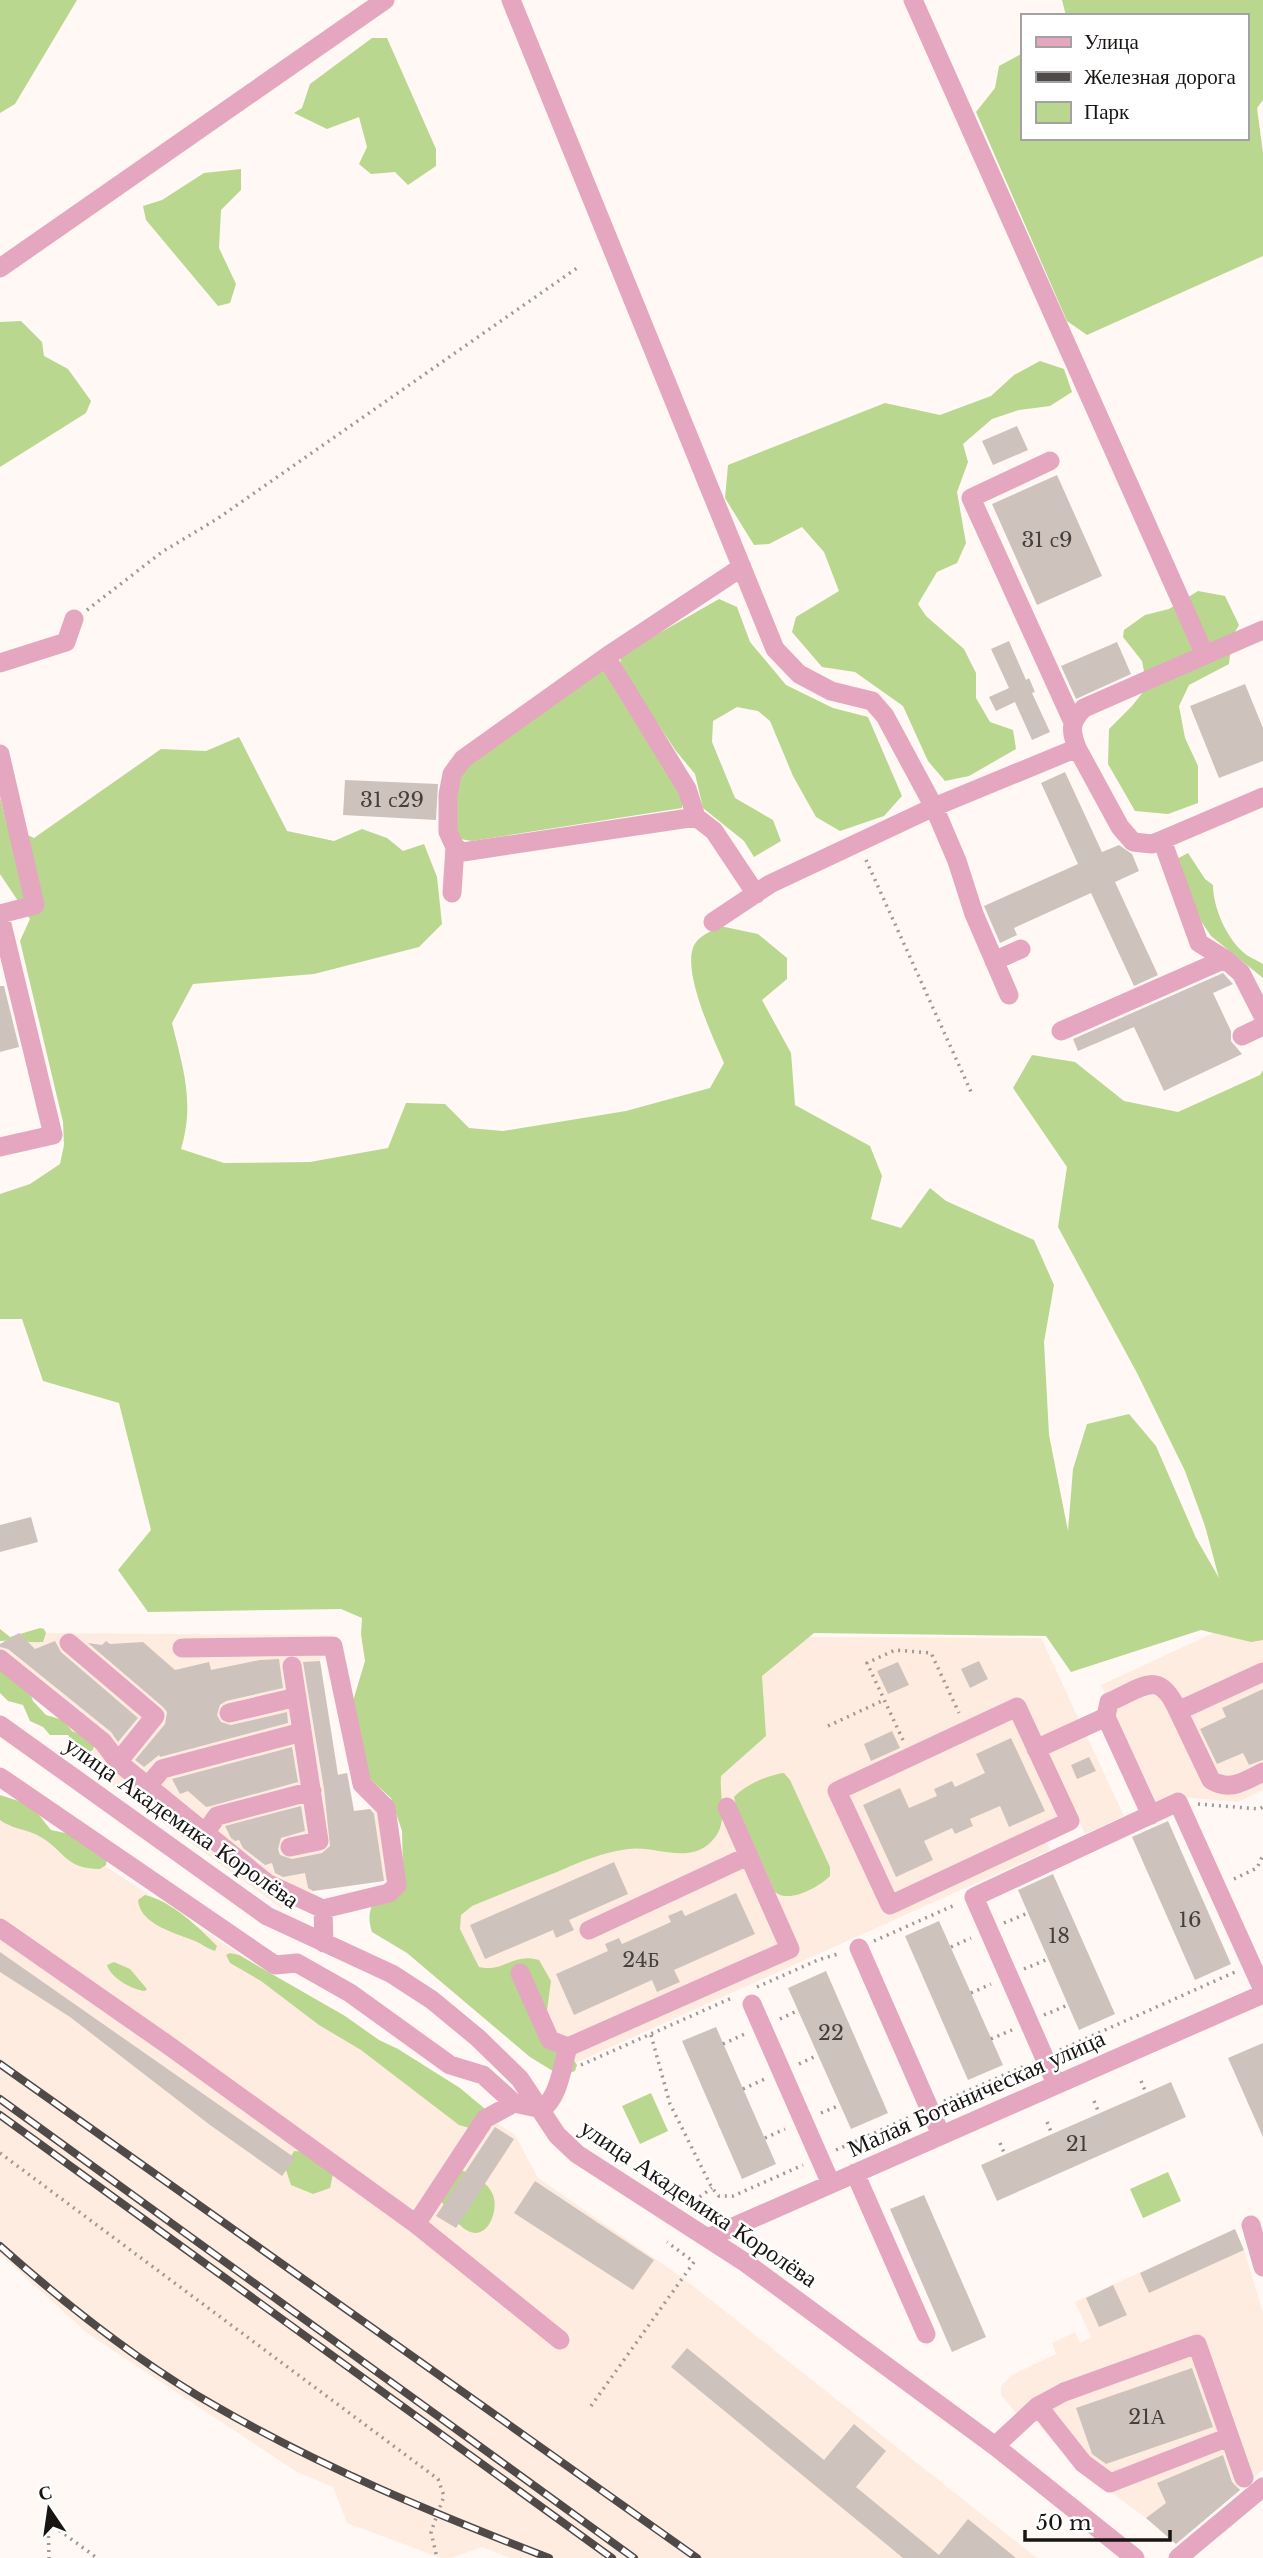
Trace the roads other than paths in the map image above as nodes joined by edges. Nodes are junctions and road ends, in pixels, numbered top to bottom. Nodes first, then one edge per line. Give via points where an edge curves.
1 (385, 0) edge
2 (511, 0) edge
3 (913, 0) edge
4 (0, 268) edge
5 (1050, 461) dead end
6 (742, 567) junction
7 (74, 619) road end
8 (1263, 630) edge
9 (1205, 655) junction
10 (606, 657) junction
11 (0, 663) edge
12 (1072, 720) junction
13 (1077, 748) junction
14 (0, 754) edge
15 (1263, 797) edge
16 (933, 807) junction
17 (696, 817) junction
18 (1163, 840) junction
19 (455, 847) junction
20 (452, 893) dead end
21 (755, 894) junction
22 (0, 915) edge
23 (713, 922) dead end
24 (1021, 948) dead end
25 (1225, 959) junction
26 (994, 961) junction
27 (1009, 995) dead end
28 (1263, 1016) edge
29 (1263, 1026) edge
30 (1061, 1031) dead end
31 (1242, 1036) dead end
32 (0, 1147) edge
33 (69, 1643) dead end
34 (182, 1648) dead end
35 (0, 1659) edge
36 (292, 1666) dead end
37 (1263, 1672) edge
38 (297, 1697) junction
39 (1178, 1711) junction
40 (229, 1713) dead end
41 (1106, 1717) junction
42 (0, 1725) edge
43 (302, 1732) junction
44 (1037, 1749) junction
45 (118, 1762) junction
46 (1263, 1772) edge
47 (0, 1777) edge
48 (148, 1786) junction
49 (312, 1791) junction
50 (727, 1807) dead end
51 (1151, 1815) junction
52 (205, 1833) junction
53 (290, 1847) dead end
54 (748, 1856) junction
55 (323, 1909) junction
56 (0, 1928) edge
57 (589, 1930) dead end
58 (324, 1943) junction
59 (859, 1948) road end
60 (520, 1973) dead end
61 (1263, 1992) edge
62 (744, 1998) road end
63 (568, 2047) junction
64 (1056, 2084) junction
65 (514, 2104) junction
66 (542, 2109) junction
67 (941, 2135) junction
68 (855, 2173) junction
69 (831, 2184) junction
70 (416, 2224) junction
71 (1251, 2225) dead end
72 (708, 2238) junction
73 (1263, 2266) edge
74 (926, 2334) dead end
75 (559, 2340) dead end
76 (1038, 2406) junction
77 (1229, 2437) junction
78 (995, 2446) junction
79 (1244, 2478) dead end
80 (1263, 2487) edge
81 (1135, 2558) edge
82 (1178, 2558) edge

1 - 4 street
2 - 6 street
3 - 9 street
5 - 12 street via 971,498
6 - 10 street
6 - 16 street via 775,649 799,674 831,691 872,701 885,716
7 - 11 street via 66,642
8 - 9 street
9 - 12 street via 1084,708
10 - 17 street via 687,789
10 - 19 street via 463,759 452,774 448,795 448,832
12 - 13 street
13 - 16 street
13 - 18 street via 1133,842
14 - 22 street via 35,905
15 - 18 street
16 - 21 street
16 - 26 street
17 - 19 street via 463,852
17 - 21 street via 713,831
18 - 25 street via 1199,943
19 - 20 street
21 - 23 street
22 - 32 street via 53,1135
24 - 26 street
25 - 28 street via 1241,973
25 - 30 street
26 - 27 street
29 - 31 street
33 - 45 street via 155,1716
34 - 55 street via 333,1646 362,1784 386,1808 397,1885 389,1893
35 - 45 street via 103,1742
36 - 38 street
37 - 39 street
38 - 40 street
38 - 43 street
39 - 41 street via 1166,1688 1150,1684 1109,1702
39 - 46 street via 1211,1780 1229,1786
41 - 44 street
41 - 51 street
42 - 58 street, улица Академика Королёва via 267,1916
43 - 48 street via 162,1769
43 - 49 street
44 - 44 street via 1017,1707 837,1791 890,1905 1070,1821
45 - 48 street
47 - 65 street via 275,1965 297,1963 349,1993 450,2065 483,2075
48 - 52 street
49 - 52 street via 216,1816
49 - 53 street via 320,1841
50 - 54 street
51 - 61 street via 1178,1802
51 - 64 street via 974,1897
52 - 55 street via 267,1884
54 - 57 street
54 - 63 street via 790,1949
55 - 58 street
56 - 70 street
58 - 66 street, улица Академика Королёва via 392,1974 432,2000 501,2059
59 - 67 street
60 - 63 street via 550,2040
61 - 64 street, Малая Ботаническая улица
62 - 69 street
63 - 66 street via 554,2097
64 - 67 street, Малая Ботаническая улица
65 - 66 street
65 - 70 street via 485,2119
66 - 72 street, улица Академика Королёва via 557,2135 577,2154
67 - 68 street, Малая Ботаническая улица
68 - 69 street, Малая Ботаническая улица
68 - 74 street
69 - 72 street, Малая Ботаническая улица
70 - 75 street
71 - 73 street
72 - 78 street, улица Академика Королёва
76 - 77 street via 1083,2463 1110,2483
76 - 77 street via 1064,2392 1197,2344
76 - 78 street
77 - 79 street
78 - 81 street, улица Академика Королёва
80 - 82 street

